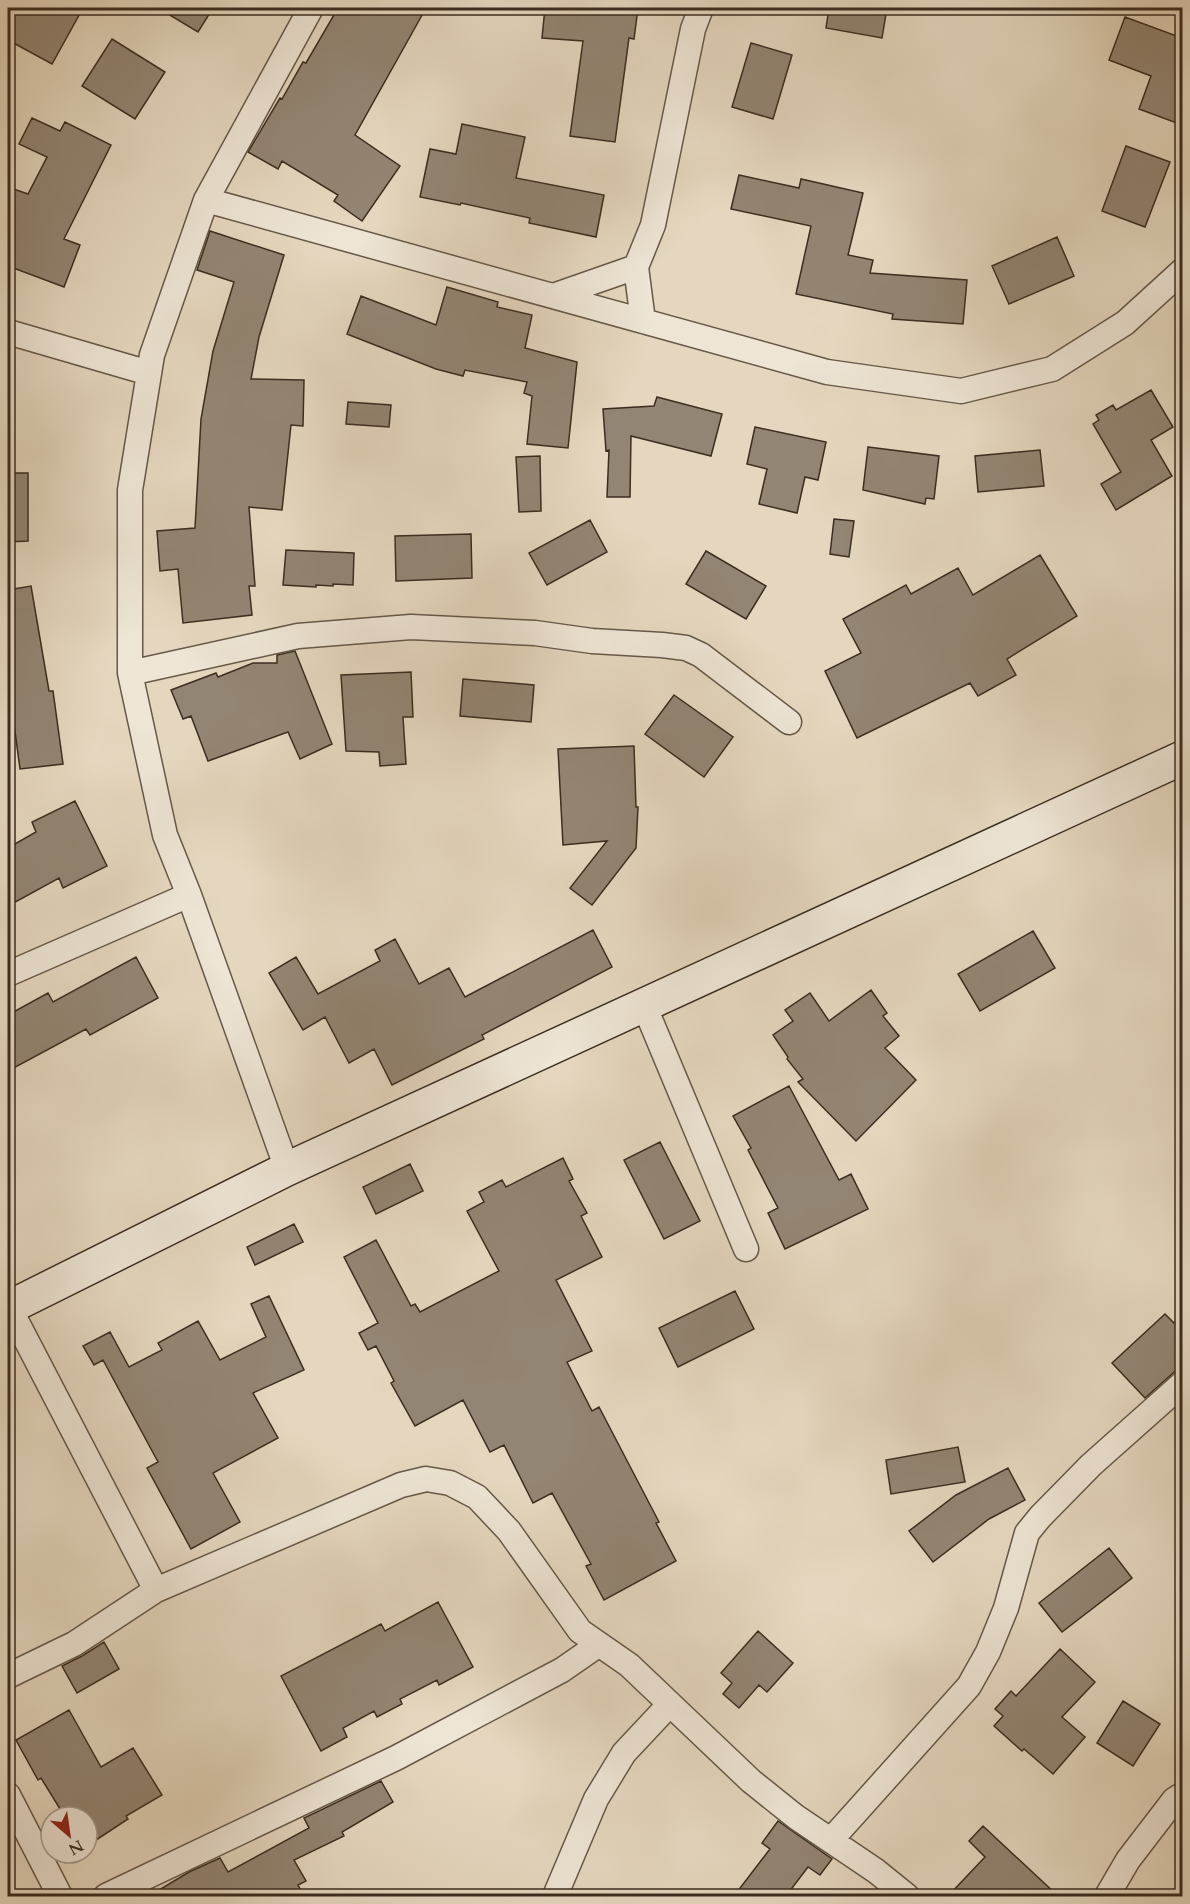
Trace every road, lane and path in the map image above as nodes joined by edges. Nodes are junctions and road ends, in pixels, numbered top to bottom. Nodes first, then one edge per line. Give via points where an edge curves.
1 (311, 8) edge
2 (701, 8) edge
3 (206, 200) junction
4 (636, 267) junction
5 (1182, 271) edge
6 (553, 296) junction
7 (642, 321) junction
8 (8, 332) edge
9 (149, 373) junction
10 (130, 672) junction
11 (789, 722) dead end
12 (1182, 758) edge
13 (189, 895) junction
14 (8, 974) edge
15 (644, 1005) junction
16 (287, 1169) junction
17 (746, 1249) dead end
18 (8, 1307) edge
19 (1182, 1384) edge
20 (156, 1590) junction
21 (598, 1645) junction
22 (8, 1676) edge
23 (669, 1705) junction
24 (8, 1795) edge
25 (1182, 1796) edge
26 (831, 1840) junction
27 (60, 1896) edge
28 (106, 1896) edge
29 (555, 1896) edge
30 (907, 1896) edge
31 (1107, 1896) edge

1 - 3 street
2 - 4 street via 693,29 653,225
3 - 6 street
3 - 9 street
4 - 6 street
4 - 7 street
5 - 7 street via 1125,323 1052,369 961,391 827,372
6 - 7 street
8 - 9 street
9 - 10 street via 130,490
10 - 11 street via 298,636 411,627 535,633 686,648 701,655
10 - 13 street via 165,835
12 - 15 main road
13 - 14 street
13 - 16 street
15 - 16 main road
15 - 17 street
16 - 18 main road
18 - 20 street
19 - 26 street via 1040,1517 1028,1533 1006,1608 969,1686
20 - 21 street via 401,1485 426,1479 450,1483 477,1497 509,1531 580,1631
20 - 22 street via 74,1644
21 - 23 street via 629,1665
21 - 28 street via 562,1670 396,1758
23 - 26 street via 751,1781
23 - 29 street via 618,1762 596,1799
24 - 27 street
25 - 31 street via 1174,1800 1128,1860
26 - 30 street

